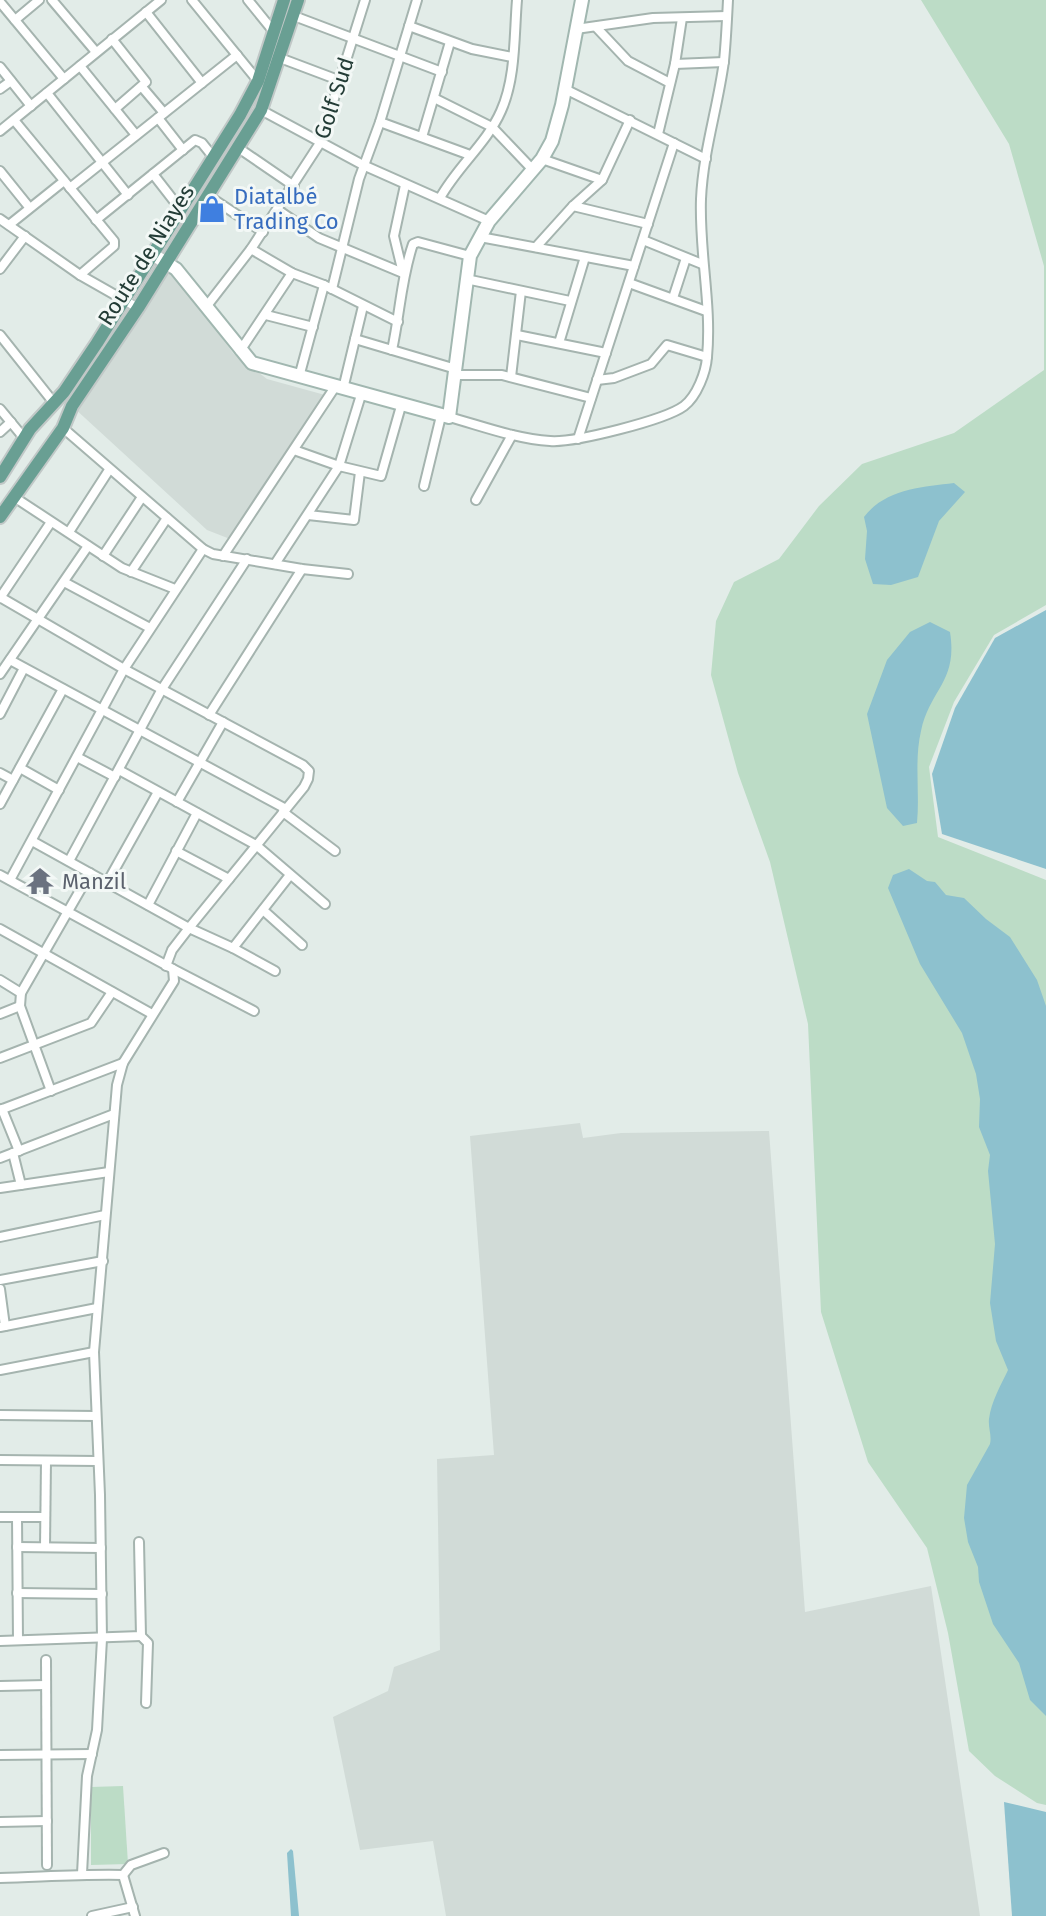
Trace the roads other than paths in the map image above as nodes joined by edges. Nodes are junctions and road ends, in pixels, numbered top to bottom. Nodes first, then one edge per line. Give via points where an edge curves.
1 (39, 0) edge
2 (52, 0) edge
3 (161, 0) edge
4 (192, 0) edge
5 (248, 0) edge
6 (284, 0) edge
7 (298, 0) edge
8 (365, 0) edge
9 (417, 0) edge
10 (517, 0) edge
11 (582, 0) edge
12 (728, 0) edge
13 (1, 4) edge
14 (146, 12) junction
15 (294, 16) junction
16 (727, 16) junction
17 (682, 18) junction
18 (15, 20) junction
19 (409, 26) junction
20 (596, 27) junction
21 (576, 29) junction
22 (275, 33) junction
23 (353, 37) junction
24 (112, 39) junction
25 (450, 42) junction
26 (96, 52) junction
27 (237, 55) junction
28 (399, 55) junction
29 (512, 57) junction
30 (280, 58) junction
31 (724, 62) junction
32 (675, 64) junction
33 (80, 66) junction
34 (0, 67) edge
35 (442, 72) junction
36 (64, 79) junction
37 (11, 81) junction
38 (258, 81) junction
39 (341, 81) junction
40 (202, 83) junction
41 (670, 83) junction
42 (142, 87) junction
43 (0, 89) edge
44 (565, 89) junction
45 (47, 93) junction
46 (434, 98) junction
47 (31, 106) junction
48 (115, 109) junction
49 (261, 110) junction
50 (161, 116) junction
51 (14, 120) junction
52 (630, 120) junction
53 (380, 122) junction
54 (492, 127) junction
55 (0, 131) edge
56 (658, 134) junction
57 (136, 135) junction
58 (422, 137) junction
59 (320, 143) junction
60 (674, 143) junction
61 (237, 147) junction
62 (183, 150) junction
63 (470, 155) junction
64 (214, 158) junction
65 (542, 159) junction
66 (706, 159) junction
67 (103, 162) junction
68 (363, 165) junction
69 (533, 170) junction
70 (0, 171) edge
71 (153, 174) junction
72 (602, 180) junction
73 (67, 184) junction
74 (405, 185) junction
75 (294, 186) junction
76 (128, 195) junction
77 (207, 195) junction
78 (440, 198) junction
79 (573, 206) junction
80 (29, 207) junction
81 (181, 210) junction
82 (278, 210) junction
83 (0, 219) edge
84 (96, 220) junction
85 (489, 221) junction
86 (648, 224) junction
87 (9, 225) junction
88 (263, 232) junction
89 (25, 236) junction
90 (480, 237) junction
91 (643, 240) junction
92 (343, 246) junction
93 (536, 247) junction
94 (251, 249) junction
95 (152, 254) junction
96 (470, 256) junction
97 (585, 257) junction
98 (686, 258) junction
99 (166, 263) junction
100 (702, 264) junction
101 (634, 266) junction
102 (0, 269) edge
103 (292, 273) junction
104 (403, 273) junction
105 (80, 275) junction
106 (466, 279) junction
107 (629, 283) junction
108 (328, 287) junction
109 (521, 291) junction
110 (673, 298) junction
111 (123, 301) junction
112 (570, 301) junction
113 (363, 306) junction
114 (206, 307) junction
115 (138, 308) junction
116 (706, 311) junction
117 (266, 315) junction
118 (398, 322) junction
119 (313, 327) junction
120 (517, 335) junction
121 (0, 337) edge
122 (355, 339) junction
123 (559, 343) junction
124 (392, 350) junction
125 (240, 351) junction
126 (606, 353) junction
127 (707, 357) junction
128 (455, 372) junction
129 (299, 377) junction
130 (511, 377) junction
131 (597, 380) junction
132 (339, 388) junction
133 (361, 395) junction
134 (591, 398) junction
135 (54, 403) junction
136 (401, 406) junction
137 (0, 409) edge
138 (445, 416) junction
139 (11, 422) junction
140 (63, 428) junction
141 (0, 432) edge
142 (512, 435) junction
143 (24, 438) junction
144 (578, 439) junction
145 (294, 450) junction
146 (339, 466) junction
147 (109, 470) junction
148 (360, 472) junction
149 (0, 477) edge
150 (424, 486) dead end
151 (14, 497) junction
152 (142, 497) junction
153 (476, 500) dead end
154 (308, 515) junction
155 (0, 517) edge
156 (167, 518) junction
157 (51, 522) junction
158 (69, 532) junction
159 (88, 546) junction
160 (203, 549) junction
161 (103, 556) junction
162 (223, 556) junction
163 (247, 559) junction
164 (275, 564) junction
165 (302, 569) junction
166 (131, 572) junction
167 (348, 574) dead end
168 (64, 582) junction
169 (175, 589) junction
170 (0, 598) edge
171 (39, 619) junction
172 (150, 628) junction
173 (10, 660) junction
174 (24, 668) junction
175 (124, 669) junction
176 (0, 674) edge
177 (16, 683) junction
178 (63, 689) junction
179 (162, 689) junction
180 (102, 710) junction
181 (0, 714) edge
182 (209, 715) junction
183 (223, 722) junction
184 (140, 731) junction
185 (77, 757) junction
186 (200, 763) junction
187 (20, 768) junction
188 (0, 773) edge
189 (117, 774) junction
190 (13, 780) junction
191 (59, 790) junction
192 (158, 792) junction
193 (177, 802) junction
194 (0, 804) edge
195 (285, 811) junction
196 (197, 813) junction
197 (32, 841) junction
198 (256, 845) junction
199 (176, 851) junction
200 (335, 851) dead end
201 (69, 861) junction
202 (90, 873) junction
203 (0, 875) edge
204 (290, 875) junction
205 (229, 879) junction
206 (10, 880) junction
207 (107, 883) junction
208 (325, 904) dead end
209 (148, 905) junction
210 (263, 910) junction
211 (68, 912) junction
212 (189, 928) junction
213 (0, 929) edge
214 (302, 945) dead end
215 (233, 948) junction
216 (44, 954) junction
217 (169, 967) junction
218 (275, 971) dead end
219 (0, 980) edge
220 (112, 992) junction
221 (21, 993) junction
222 (20, 1006) junction
223 (254, 1011) dead end
224 (0, 1014) edge
225 (152, 1014) junction
226 (34, 1046) junction
227 (0, 1058) edge
228 (123, 1063) junction
229 (51, 1091) junction
230 (1, 1110) edge
231 (114, 1114) junction
232 (16, 1152) junction
233 (0, 1158) edge
234 (109, 1172) junction
235 (21, 1185) junction
236 (0, 1188) edge
237 (105, 1215) junction
238 (0, 1237) edge
239 (103, 1261) junction
240 (0, 1280) edge
241 (0, 1289) edge
242 (97, 1308) junction
243 (2, 1326) edge
244 (94, 1352) junction
245 (0, 1370) edge
246 (0, 1415) edge
247 (96, 1416) junction
248 (0, 1460) edge
249 (46, 1461) junction
250 (97, 1461) junction
251 (0, 1517) edge
252 (17, 1517) junction
253 (45, 1517) junction
254 (139, 1542) dead end
255 (17, 1547) junction
256 (45, 1547) junction
257 (101, 1548) junction
258 (17, 1593) junction
259 (102, 1594) junction
260 (141, 1636) junction
261 (102, 1639) junction
262 (18, 1640) junction
263 (0, 1641) edge
264 (46, 1660) dead end
265 (46, 1685) junction
266 (0, 1686) edge
267 (146, 1703) dead end
268 (92, 1754) junction
269 (0, 1755) edge
270 (47, 1755) junction
271 (47, 1821) junction
272 (0, 1822) edge
273 (164, 1853) dead end
274 (47, 1865) dead end
275 (82, 1874) junction
276 (123, 1875) junction
277 (0, 1878) edge
278 (134, 1912) edge
279 (92, 1916) edge

1 - 18 street
2 - 26 street
3 - 14 street
4 - 27 street
5 - 22 street
6 - 22 main road, Route de Niayes
7 - 15 main road, Route de Niayes
8 - 23 street, Golf Sud
9 - 19 street
10 - 29 street
11 - 21 street
12 - 16 street
13 - 18 street
14 - 24 street
14 - 40 street
15 - 23 street
15 - 30 main road, Route de Niayes
16 - 17 street
16 - 31 street
17 - 20 street
17 - 32 street
18 - 36 street
19 - 25 street
19 - 28 street
20 - 21 street
20 - 41 street via 628,61
21 - 44 street
22 - 38 main road, Route de Niayes
23 - 28 street
23 - 39 street, Golf Sud
24 - 26 street
24 - 42 street via 145,80
25 - 29 street
25 - 35 street
26 - 33 street
27 - 38 street
27 - 40 street
28 - 35 street
28 - 53 street
29 - 54 street via 507,93
30 - 39 street
30 - 49 main road, Route de Niayes
31 - 32 street
31 - 66 street
32 - 41 street
33 - 36 street
33 - 48 street
34 - 37 street
35 - 46 street
36 - 45 street
37 - 43 street
37 - 47 street
38 - 64 main road, Route de Niayes
39 - 59 street, Golf Sud
40 - 50 street
41 - 56 street
42 - 48 street
42 - 50 street
44 - 52 street
44 - 65 street
45 - 47 street
45 - 67 street
46 - 54 street
46 - 58 street
47 - 51 street
48 - 57 street
49 - 59 street
49 - 61 main road, Route de Niayes
50 - 57 street
50 - 62 street
51 - 55 street
51 - 73 street
52 - 56 street
52 - 72 street
53 - 58 street
53 - 68 street
54 - 63 street
54 - 69 street
56 - 60 street
57 - 67 street
58 - 63 street
59 - 68 street
59 - 75 street, Golf Sud
60 - 66 street
60 - 86 street
61 - 75 street
61 - 77 main road, Route de Niayes
62 - 64 street via 199,141
62 - 71 street
63 - 78 street
64 - 81 main road, Route de Niayes
65 - 69 street
65 - 72 street
66 - 100 street
67 - 73 street
67 - 76 street
68 - 74 street
68 - 92 street
69 - 85 street
70 - 80 street
71 - 76 street
71 - 81 street
72 - 79 street
73 - 80 street
73 - 84 street
74 - 78 street
74 - 104 street via 394,236
75 - 82 street, Golf Sud
76 - 84 street
77 - 88 street
77 - 99 main road, Route de Niayes
78 - 85 street
79 - 86 street
79 - 93 street
80 - 87 street
81 - 95 main road, Route de Niayes
82 - 88 street, Golf Sud
82 - 92 street via 319,238
83 - 87 street
84 - 105 street via 115,244
85 - 90 street
86 - 91 street
87 - 89 street
88 - 94 street, Golf Sud
89 - 102 street
89 - 105 street
90 - 93 street
90 - 96 street
91 - 98 street
91 - 101 street
92 - 104 street
92 - 108 street
93 - 97 street
94 - 103 street
94 - 114 street, Golf Sud
95 - 99 street
95 - 111 main road, Route de Niayes
96 - 104 street via 415,242
96 - 106 street
97 - 101 street
97 - 112 street
98 - 100 street
98 - 110 street
99 - 114 street
99 - 115 main road, Route de Niayes
100 - 116 street
101 - 107 street
103 - 108 street
103 - 117 street
104 - 118 street
105 - 111 street
106 - 109 street
106 - 128 street
107 - 110 street
107 - 126 street
108 - 113 street
108 - 119 street
109 - 112 street
109 - 120 street
110 - 116 street
111 - 115 street
111 - 135 main road, Route de Niayes
112 - 123 street
113 - 118 street
113 - 122 street
114 - 125 street
115 - 140 main road, Route de Niayes via 72,406
116 - 127 street
117 - 119 street
117 - 125 street
118 - 124 street
119 - 129 street
120 - 123 street
120 - 130 street
121 - 135 street
122 - 124 street
122 - 132 street
123 - 126 street
124 - 128 street
125 - 129 street via 252,363
126 - 131 street
127 - 131 street via 667,345 651,364
127 - 144 street via 686,405
128 - 130 street
128 - 138 street
129 - 132 street
130 - 134 street
131 - 134 street
132 - 133 street
132 - 145 street
133 - 136 street
133 - 146 street
134 - 144 street
135 - 143 main road, Route de Niayes
136 - 138 street
136 - 148 street via 381,476
137 - 139 street
138 - 142 street
138 - 150 street
139 - 141 street
139 - 143 street
140 - 147 street
140 - 151 main road, Route de Niayes
142 - 144 street
142 - 153 street
143 - 149 main road, Route de Niayes
145 - 146 street
145 - 162 street
146 - 148 street
146 - 154 street
147 - 152 street
147 - 158 street
148 - 154 street via 354,520
151 - 155 main road, Route de Niayes
151 - 157 street
152 - 156 street
152 - 161 street
154 - 164 street
156 - 160 street
156 - 166 street
157 - 158 street
157 - 170 street
158 - 159 street
159 - 161 street
159 - 168 street
160 - 162 street
160 - 169 street
161 - 166 street
162 - 163 street
163 - 164 street
163 - 179 street
164 - 165 street
165 - 167 street
165 - 182 street
166 - 169 street
168 - 171 street
168 - 172 street
169 - 172 street
170 - 171 street
171 - 173 street
171 - 175 street
172 - 175 street
173 - 174 street
173 - 176 street
174 - 177 street
174 - 178 street
175 - 179 street
175 - 180 street
176 - 177 street
177 - 181 street
178 - 180 street
178 - 187 street
179 - 182 street
179 - 184 street
180 - 184 street
180 - 185 street
182 - 183 street
183 - 186 street
183 - 195 street via 307,768 308,779
184 - 186 street
184 - 189 street
185 - 189 street
185 - 191 street
186 - 193 street
186 - 195 street
187 - 190 street
187 - 191 street
188 - 190 street
189 - 192 street
189 - 201 street
190 - 194 street
191 - 197 street
192 - 193 street
192 - 207 street
193 - 196 street
195 - 198 street
195 - 200 street
196 - 198 street
196 - 199 street
197 - 201 street
197 - 206 street
198 - 204 street
198 - 205 street
199 - 205 street
199 - 209 street
201 - 202 street
202 - 207 street
202 - 211 street
203 - 206 street
204 - 208 street
204 - 210 street
205 - 212 street
206 - 211 street
207 - 209 street
209 - 212 street
210 - 214 street
210 - 215 street
211 - 216 street
211 - 217 street
212 - 215 street
212 - 217 street via 172,950
213 - 216 street
215 - 218 street
216 - 220 street
216 - 221 street
217 - 223 street
217 - 225 street via 174,981
219 - 221 street
220 - 225 street
220 - 226 street via 91,1023
221 - 222 street
222 - 224 street
222 - 226 street
225 - 228 street
226 - 227 street
226 - 229 street
228 - 229 street
228 - 231 street
229 - 230 street
230 - 232 street
231 - 232 street
231 - 234 street
232 - 233 street
232 - 235 street
234 - 235 street
234 - 237 street
235 - 236 street
237 - 238 street
237 - 239 street
239 - 240 street
239 - 242 street
241 - 243 street
242 - 243 street
242 - 244 street
244 - 245 street
244 - 247 street
246 - 247 street
247 - 250 street
248 - 249 street
249 - 250 street
249 - 253 street
250 - 257 street
251 - 252 street
252 - 253 street
252 - 255 street
253 - 256 street
254 - 260 street
255 - 256 street
255 - 258 street
256 - 257 street
257 - 259 street
258 - 259 street
258 - 262 street
259 - 261 street
260 - 261 street
260 - 267 street via 148,1643
261 - 262 street
261 - 268 street
262 - 263 street
264 - 265 street
265 - 266 street
265 - 270 street
268 - 270 street
268 - 275 street
269 - 270 street
270 - 271 street
271 - 272 street
271 - 274 street
273 - 276 street via 131,1865
275 - 276 street
275 - 277 street
276 - 278 street
278 - 279 street

